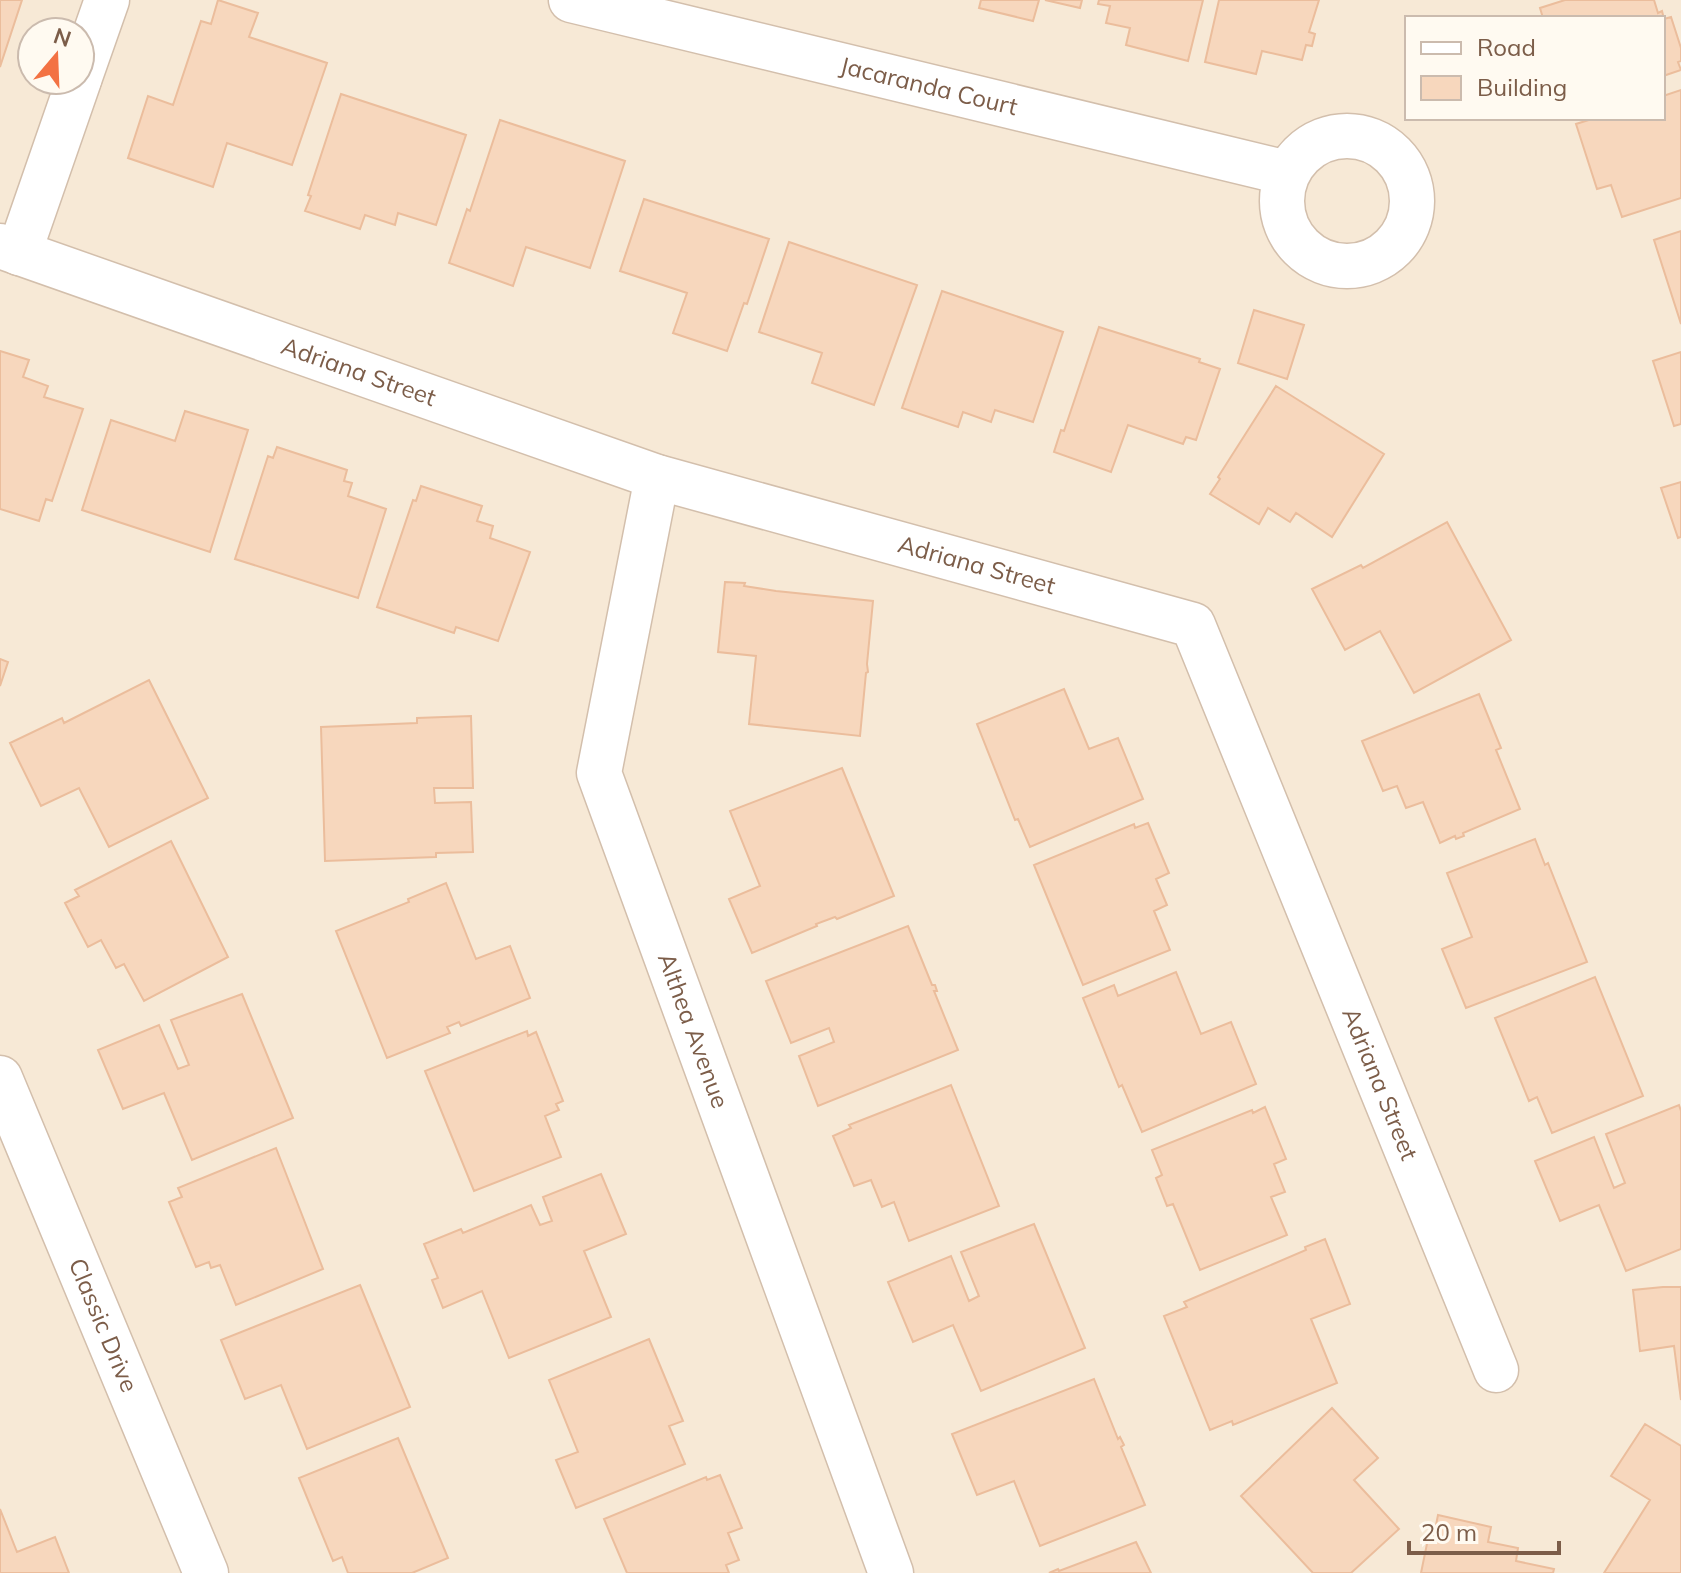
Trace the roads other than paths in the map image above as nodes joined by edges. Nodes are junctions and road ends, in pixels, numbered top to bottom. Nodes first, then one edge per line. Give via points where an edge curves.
1 (107, 0) edge
2 (571, 0) edge
3 (96, 32) edge
4 (73, 96) edge
5 (1287, 173) dead end
6 (9, 250) edge
7 (657, 477) junction
8 (0, 1078) edge
9 (1496, 1370) dead end
10 (206, 1573) edge
11 (891, 1573) edge

1 - 3 street
2 - 5 street, Jacaranda Court
4 - 6 street
6 - 7 street, Adriana Street
7 - 9 street, Adriana Street via 1193,625
7 - 11 street, Althea Avenue via 599,773
8 - 10 street, Classic Drive

